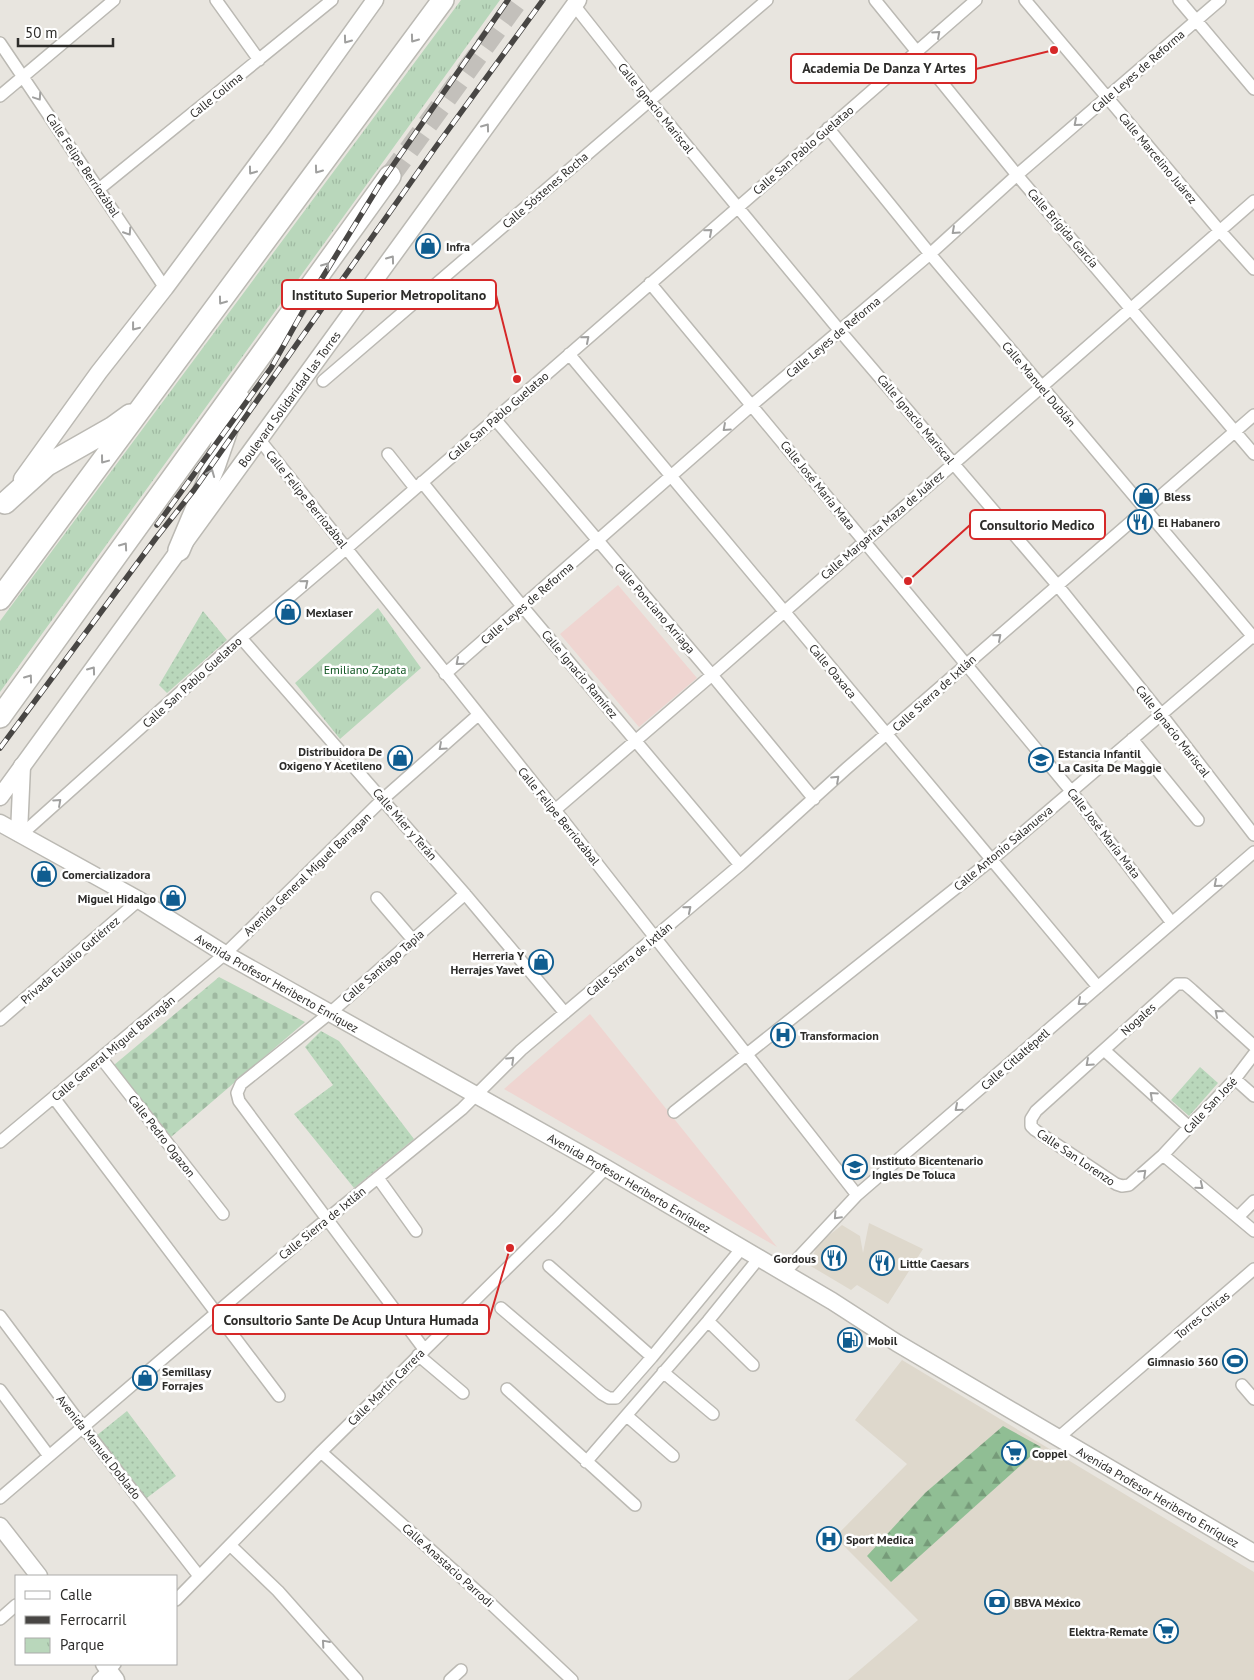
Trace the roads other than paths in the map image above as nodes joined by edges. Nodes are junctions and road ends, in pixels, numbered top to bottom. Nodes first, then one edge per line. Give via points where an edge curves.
1 (114, 0) edge
2 (216, 0) edge
3 (332, 0) edge
4 (375, 0) edge
5 (443, 0) edge
6 (767, 0) edge
7 (875, 0) edge
8 (976, 0) edge
9 (1024, 0) edge
10 (1179, 0) edge
11 (1220, 0) edge
12 (576, 3) edge
13 (1196, 20) junction
14 (0, 43) edge
15 (917, 52) junction
16 (259, 60) junction
17 (23, 76) junction
18 (1254, 89) edge
19 (0, 96) edge
20 (1107, 98) junction
21 (649, 100) junction
22 (828, 128) junction
23 (1017, 175) junction
24 (390, 176) tunnel mouth
25 (99, 188) junction
26 (1254, 201) edge
27 (738, 207) junction
28 (1220, 230) junction
29 (930, 254) junction
30 (1254, 269) edge
31 (650, 283) junction
32 (165, 288) junction
33 (1131, 308) junction
34 (840, 331) junction
35 (267, 348) junction
36 (569, 354) junction
37 (323, 381) dead end
38 (159, 386) junction
39 (1042, 388) junction
40 (752, 405) junction
41 (1254, 415) edge
42 (494, 418) junction
43 (1236, 432) junction
44 (259, 439) junction
45 (388, 454) dead end
46 (1254, 454) edge
47 (954, 463) junction
48 (672, 477) junction
49 (418, 485) junction
50 (2, 506) edge
51 (1146, 510) junction
52 (864, 541) junction
53 (598, 542) junction
54 (347, 548) junction
55 (178, 550) junction
56 (1058, 586) junction
57 (0, 599) edge
58 (522, 606) junction
59 (784, 612) junction
60 (1254, 636) edge
61 (241, 638) junction
62 (967, 663) junction
63 (445, 674) junction
64 (712, 675) junction
65 (1161, 714) junction
66 (478, 715) junction
67 (0, 717) edge
68 (887, 734) junction
69 (1132, 739) junction
70 (636, 740) junction
71 (22, 766) junction
72 (0, 781) edge
73 (1072, 791) junction
74 (0, 797) edge
75 (383, 799) junction
76 (814, 799) junction
77 (555, 810) junction
78 (1198, 820) dead end
79 (0, 823) edge
80 (20, 833) junction
81 (1254, 835) edge
82 (1254, 852) edge
83 (990, 861) junction
84 (740, 865) junction
85 (465, 894) junction
86 (377, 898) dead end
87 (139, 900) junction
88 (1172, 922) junction
89 (655, 937) junction
90 (412, 940) junction
91 (225, 954) junction
92 (1098, 987) junction
93 (330, 1013) junction
94 (565, 1013) junction
95 (0, 1020) edge
96 (1254, 1046) edge
97 (1104, 1050) junction
98 (747, 1054) junction
99 (1254, 1054) edge
100 (101, 1058) junction
101 (1235, 1079) junction
102 (477, 1095) junction
103 (1254, 1096) edge
104 (54, 1098) junction
105 (674, 1112) dead end
106 (1031, 1126) joint
107 (1190, 1127) junction
108 (0, 1142) edge
109 (1163, 1155) junction
110 (606, 1168) junction
111 (378, 1178) junction
112 (1122, 1186) joint
113 (858, 1194) junction
114 (1254, 1201) edge
115 (223, 1214) dead end
116 (1238, 1217) junction
117 (328, 1218) junction
118 (416, 1231) dead end
119 (1254, 1231) edge
120 (742, 1248) junction
121 (759, 1258) junction
122 (549, 1266) dead end
123 (1254, 1269) edge
124 (784, 1273) junction
125 (501, 1308) dead end
126 (216, 1313) junction
127 (0, 1316) edge
128 (708, 1321) junction
129 (421, 1352) junction
130 (652, 1357) junction
131 (753, 1365) dead end
132 (663, 1372) junction
133 (1242, 1385) dead end
134 (507, 1389) dead end
135 (0, 1390) edge
136 (463, 1393) dead end
137 (279, 1396) dead end
138 (1254, 1399) edge
139 (713, 1414) dead end
140 (627, 1416) junction
141 (83, 1427) junction
142 (1058, 1438) junction
143 (321, 1452) junction
144 (49, 1456) junction
145 (673, 1456) dead end
146 (586, 1462) junction
147 (0, 1498) edge
148 (635, 1505) dead end
149 (1, 1529) edge
150 (230, 1545) junction
151 (1254, 1553) edge
152 (38, 1575) edge
153 (199, 1576) junction
154 (178, 1598) edge
155 (15, 1606) edge
156 (0, 1619) edge
157 (461, 1670) dead end
158 (357, 1680) edge
159 (450, 1680) edge
160 (572, 1680) edge

1 - 17 street
2 - 16 street
3 - 16 street, Calle Colima
4 -> 32 main road
5 -> 38 highway
6 - 21 street, Calle Sóstenes Rocha
7 - 15 street, Calle Brígida García
15 -> 8 street, Calle San Pablo Guelatao
9 - 20 street, Calle Marcelino Juárez
10 - 13 street
11 - 13 street, Calle Leyes de Reforma
12 - 21 street, Calle Ignacio Mariscal
44 -> 12 main road, Boulevard Solidaridad las Torres
13 - 18 street
13 - 20 street, Calle Leyes de Reforma
14 - 17 street, Calle Felipe Berriozábal
15 - 22 street, Calle San Pablo Guelatao
15 - 23 street, Calle Brígida García
16 - 25 street, Calle Colima
17 - 19 street
17 -> 25 street, Calle Felipe Berriozábal
20 -> 23 street, Calle Leyes de Reforma
20 - 28 street, Calle Marcelino Juárez
21 - 27 street, Calle Ignacio Mariscal
21 - 37 street, Calle Sóstenes Rocha
22 - 27 street, Calle San Pablo Guelatao
22 - 29 street, Calle Manuel Dublán
23 -> 29 street, Calle Leyes de Reforma
23 - 33 street, Calle Brígida García
35 -> 24 highway
25 -> 32 street, Calle Felipe Berriozábal
26 - 28 street, Calle Margarita Maza de Juárez
31 -> 27 street, Calle San Pablo Guelatao
27 - 34 street, Calle Ignacio Mariscal
28 - 30 street, Calle Marcelino Juárez
28 - 33 street, Calle Margarita Maza de Juárez
29 - 34 street, Calle Leyes de Reforma
29 - 39 street, Calle Manuel Dublán
36 -> 31 street, Calle San Pablo Guelatao
31 - 40 street, Calle José María Mata
32 -> 50 main road via 99,372
33 - 39 street, Calle Margarita Maza de Juárez
33 - 43 street, Calle Brígida García
34 - 40 street, Calle Leyes de Reforma
34 - 47 street, Calle Ignacio Mariscal
55 -> 35 highway via 231,418
67 -> 35 highway
36 - 42 street, Calle San Pablo Guelatao
36 - 48 street, Calle Oaxaca
38 - 50 highway via 124,419 47,465
38 -> 57 highway
39 - 47 street, Calle Margarita Maza de Juárez
39 - 51 street, Calle Manuel Dublán
40 -> 48 street, Calle Leyes de Reforma
40 - 52 street, Calle José María Mata
41 - 43 street, Calle Sierra de Ixtlán
42 - 49 street, Calle San Pablo Guelatao
42 - 53 street, Calle Ponciano Arriaga
43 - 46 street, Calle Brígida García
43 - 51 street, Calle Sierra de Ixtlán
44 - 54 street, Calle Felipe Berriozábal
44 - 55 main road, Boulevard Solidaridad las Torres
45 - 49 street, Calle Ignacio Ramírez
47 - 52 street, Calle Margarita Maza de Juárez
47 - 56 street, Calle Ignacio Mariscal
48 - 53 street, Calle Leyes de Reforma
48 - 59 street, Calle Oaxaca
49 - 54 street, Calle San Pablo Guelatao
49 - 58 street, Calle Ignacio Ramírez
51 - 56 street, Calle Sierra de Ixtlán
51 - 60 street, Calle Manuel Dublán
52 - 59 street, Calle Margarita Maza de Juárez
52 - 62 street, Calle José María Mata
53 - 58 street, Calle Leyes de Reforma
53 - 64 street, Calle Ponciano Arriaga
61 -> 54 street, Calle San Pablo Guelatao
54 - 63 street, Calle Felipe Berriozábal
71 -> 55 main road, Boulevard Solidaridad las Torres
62 -> 56 street, Calle Sierra de Ixtlán
56 - 65 street, Calle Ignacio Mariscal
58 -> 63 street, Calle Leyes de Reforma
58 - 70 street, Calle Ignacio Ramírez
59 - 64 street, Calle Margarita Maza de Juárez
59 - 68 street, Calle Oaxaca
60 - 65 street, Calle Antonio Salanueva
61 - 75 street, Calle Mier y Terán
80 -> 61 street, Calle San Pablo Guelatao
62 - 68 street, Calle Sierra de Ixtlán
62 - 73 street, Calle José María Mata
63 - 66 street, Calle Felipe Berriozábal
64 - 70 street, Calle Margarita Maza de Juárez
64 - 76 street, Calle Ponciano Arriaga
65 - 69 street, Calle Antonio Salanueva
65 - 81 street, Calle Ignacio Mariscal
66 -> 75 street, Avenida General Miguel Barragan
66 - 77 street, Calle Felipe Berriozábal
76 -> 68 street, Calle Sierra de Ixtlán
68 - 83 street, Calle Oaxaca
69 - 73 street, Calle Antonio Salanueva
69 - 78 street
70 - 77 street, Calle Margarita Maza de Juárez
70 - 84 street, Calle Ignacio Ramírez
71 - 72 main road
71 - 74 main road, Boulevard Solidaridad las Torres
71 - 80 main road
73 - 83 street, Calle Antonio Salanueva
73 - 88 street, Calle José María Mata
75 - 85 street, Calle Mier y Terán
75 - 91 street, Avenida General Miguel Barragan
76 - 84 street, Calle Sierra de Ixtlán
77 - 89 street, Calle Felipe Berriozábal
79 - 80 main road, Avenida Profesor Heriberto Enríquez
80 - 87 main road, Avenida Profesor Heriberto Enríquez
82 -> 88 street, Calle Citlaltépetl
83 - 92 street, Calle Oaxaca
83 - 98 street, Calle Antonio Salanueva
89 -> 84 street, Calle Sierra de Ixtlán
85 - 90 street, Calle Santiago Tapia
85 - 94 street, Calle Mier y Terán
86 - 90 street
87 - 91 main road, Avenida Profesor Heriberto Enríquez
87 - 95 street, Privada Eulalio Gutiérrez
88 - 92 street, Calle Citlaltépetl
89 - 94 street, Calle Sierra de Ixtlán
89 - 98 street, Calle Felipe Berriozábal
90 - 93 street, Calle Santiago Tapia
91 - 93 main road, Avenida Profesor Heriberto Enríquez
91 - 100 street, Calle General Miguel Barragán
92 -> 113 street, Calle Citlaltépetl
93 - 102 main road, Avenida Profesor Heriberto Enríquez
93 - 117 street, Calle Santiago Tapia via 241,1084 238,1097
102 -> 94 street, Calle Sierra de Ixtlán via 520,1050
96 -> 97 street, Nogales via 1180,983
97 -> 106 street, Nogales via 1036,1111
107 -> 97 street
98 - 105 street, Calle Antonio Salanueva
98 - 113 street, Calle Felipe Berriozábal
99 - 101 street, Calle San José
100 - 104 street, Calle General Miguel Barragán
100 - 115 street, Calle Pedro Ogazon
101 - 103 street
101 - 107 street, Calle San José
102 - 110 main road, Avenida Profesor Heriberto Enríquez
102 - 111 street, Calle Sierra de Ixtlán
104 - 108 street, Calle General Miguel Barragán
104 - 126 street
106 - 112 street, Calle San Lorenzo
107 - 109 street, Calle San José
112 -> 109 street, Calle San José via 1131,1184
109 -> 116 street
110 - 120 main road, Avenida Profesor Heriberto Enríquez
110 - 129 street, Calle Martín Carrera
111 - 117 street, Calle Sierra de Ixtlán
111 - 118 street
113 -> 124 street, Calle Citlaltépetl
114 - 116 street
116 - 119 street
117 - 126 street, Calle Sierra de Ixtlán
117 - 129 street
120 - 121 main road, Avenida Profesor Heriberto Enríquez
120 - 130 street
121 - 124 main road, Avenida Profesor Heriberto Enríquez
121 - 128 street
122 - 130 street
123 - 142 street, Torres Chicas
124 - 142 main road, Avenida Profesor Heriberto Enríquez
125 - 130 street via 610,1398 621,1394
126 - 137 street
126 - 141 street, Calle Sierra de Ixtlán
127 - 141 street, Avenida Manuel Doblado
128 - 131 street
128 - 132 street
129 - 136 street
129 - 143 street, Calle Martín Carrera
132 - 139 street
132 - 140 street
133 - 138 street
134 - 146 street
135 - 144 street
140 - 145 street
140 - 146 street
141 - 144 street, Calle Sierra de Ixtlán
141 - 153 street, Avenida Manuel Doblado
142 - 151 main road, Avenida Profesor Heriberto Enríquez
143 - 150 street, Calle Martín Carrera
143 - 160 street, Calle Anastacio Parrodi
144 - 147 street, Calle Sierra de Ixtlán
146 - 148 street
149 - 152 main road
150 - 153 street, Calle Martín Carrera
158 -> 150 street via 278,1591
153 - 154 street, Calle Martín Carrera
155 - 156 street
157 - 159 street

